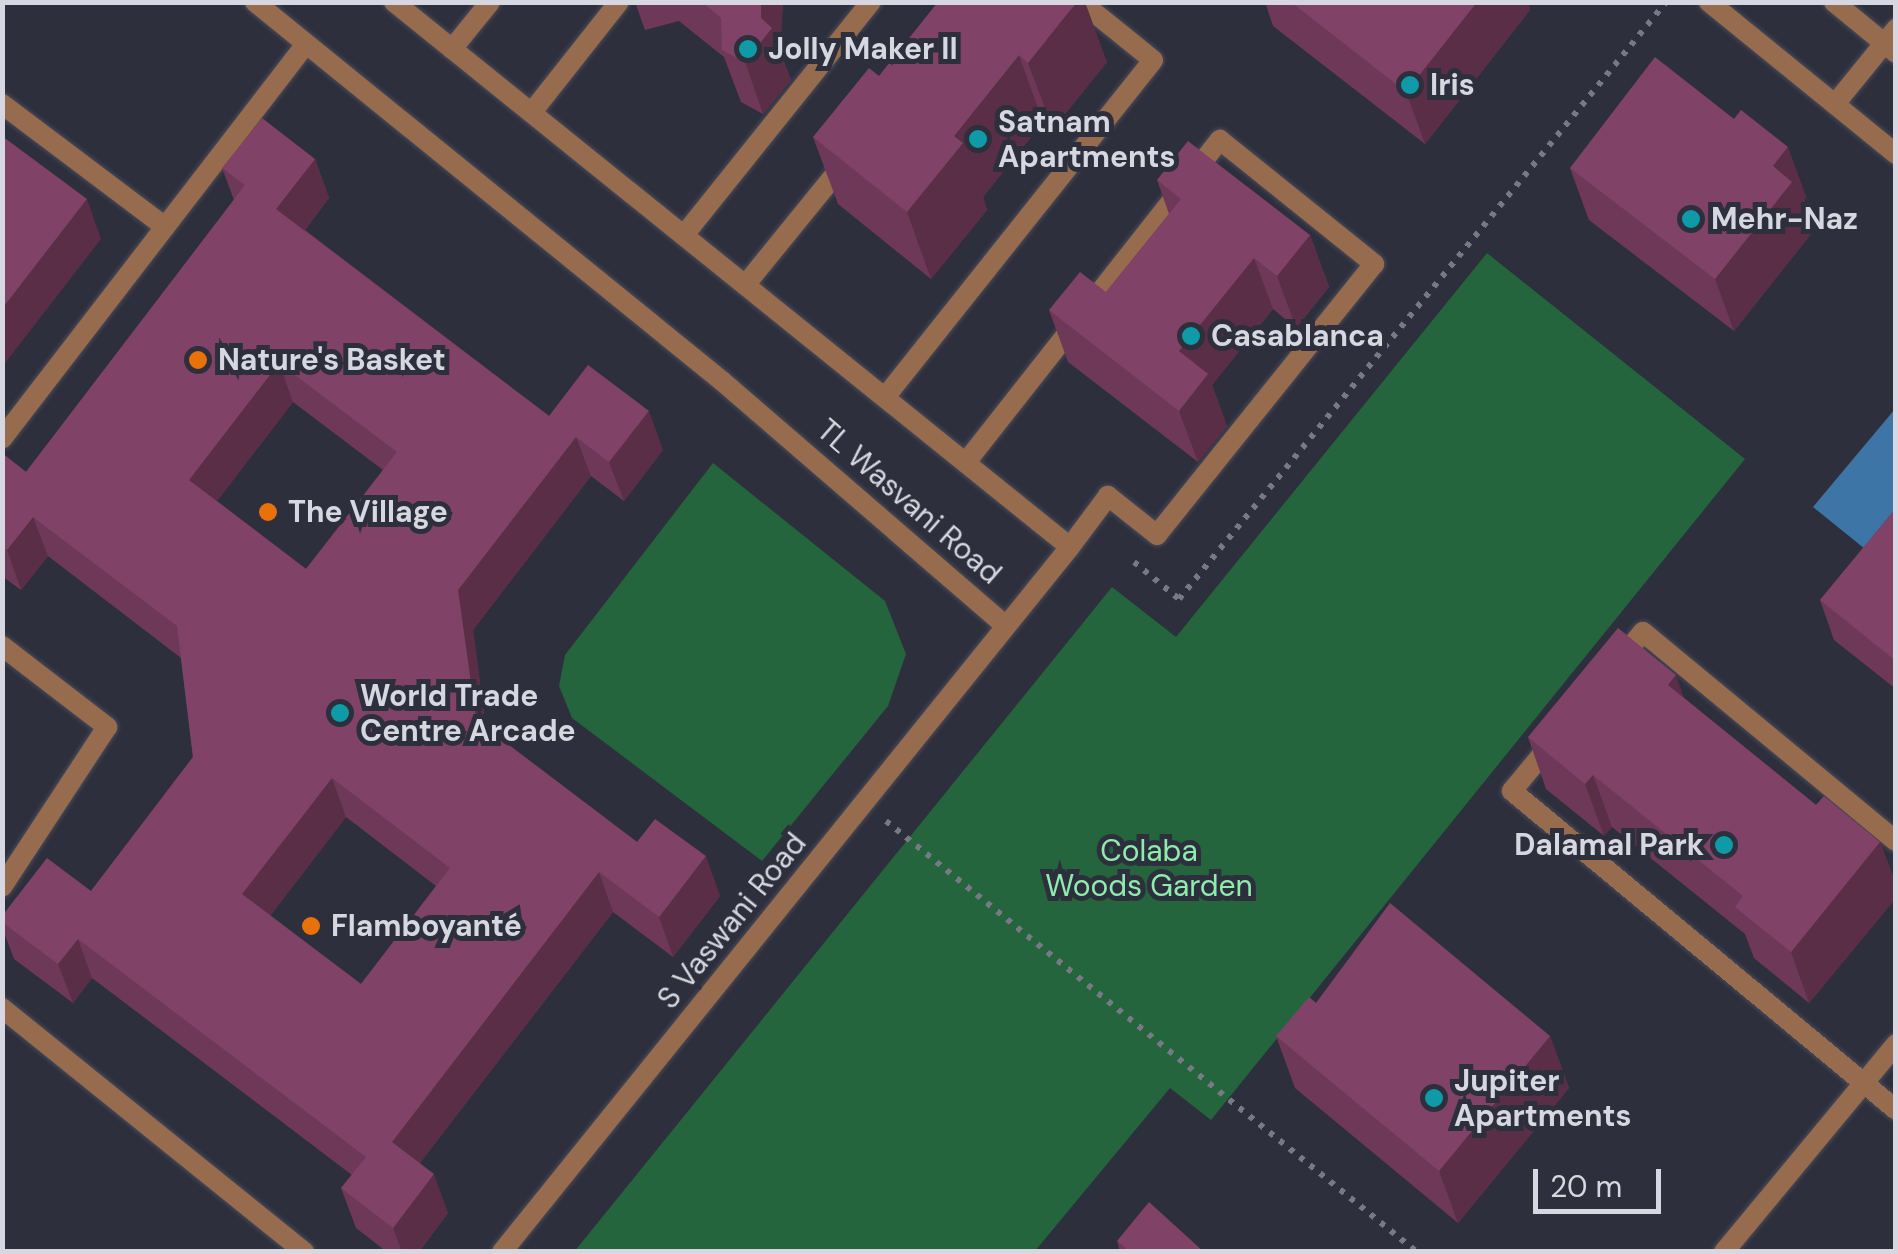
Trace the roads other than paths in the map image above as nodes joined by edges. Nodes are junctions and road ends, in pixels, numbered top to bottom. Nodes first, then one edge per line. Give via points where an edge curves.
1 (255, 2) edge
2 (394, 2) edge
3 (490, 2) edge
4 (619, 2) edge
5 (871, 2) edge
6 (1081, 2) edge
7 (1709, 2) edge
8 (1834, 2) edge
9 (1892, 42) edge
10 (306, 44) junction
11 (452, 49) junction
12 (2, 104) edge
13 (1834, 104) junction
14 (532, 112) junction
15 (856, 149) edge
16 (1896, 154) edge
17 (165, 227) junction
18 (684, 235) junction
19 (746, 284) junction
20 (886, 396) junction
21 (2, 439) edge
22 (967, 460) junction
23 (1070, 546) junction
24 (1005, 625) junction
25 (2, 646) edge
26 (1607, 676) edge
27 (1572, 719) edge
28 (1896, 841) edge
29 (4, 883) edge
30 (2, 1008) edge
31 (1896, 1044) edge
32 (1865, 1082) junction
33 (1896, 1110) edge
34 (304, 1252) edge
35 (502, 1252) edge
36 (1724, 1252) edge

1 - 10 street, TL Wasvani Road
2 - 11 street
3 - 11 street
4 - 14 street
5 - 18 street
6 - 20 street via 1153,60
7 - 13 street
8 - 9 street
9 - 13 street
10 - 17 street
10 - 24 street, TL Wasvani Road via 722,381
11 - 14 street
12 - 17 street
13 - 16 street
14 - 18 street
15 - 19 street
17 - 21 street
18 - 19 street
19 - 20 street
20 - 22 street
22 - 23 street
22 - 23 street, TL Wasvani Road via 1220,140 1374,264 1157,535 1108,496
23 - 24 street, TL Wasvani Road
24 - 35 street, S Vaswani Road
25 - 29 street via 107,727
26 - 28 street via 1643,632
27 - 32 street via 1512,791
30 - 34 street
31 - 32 street
32 - 33 street
32 - 36 street

